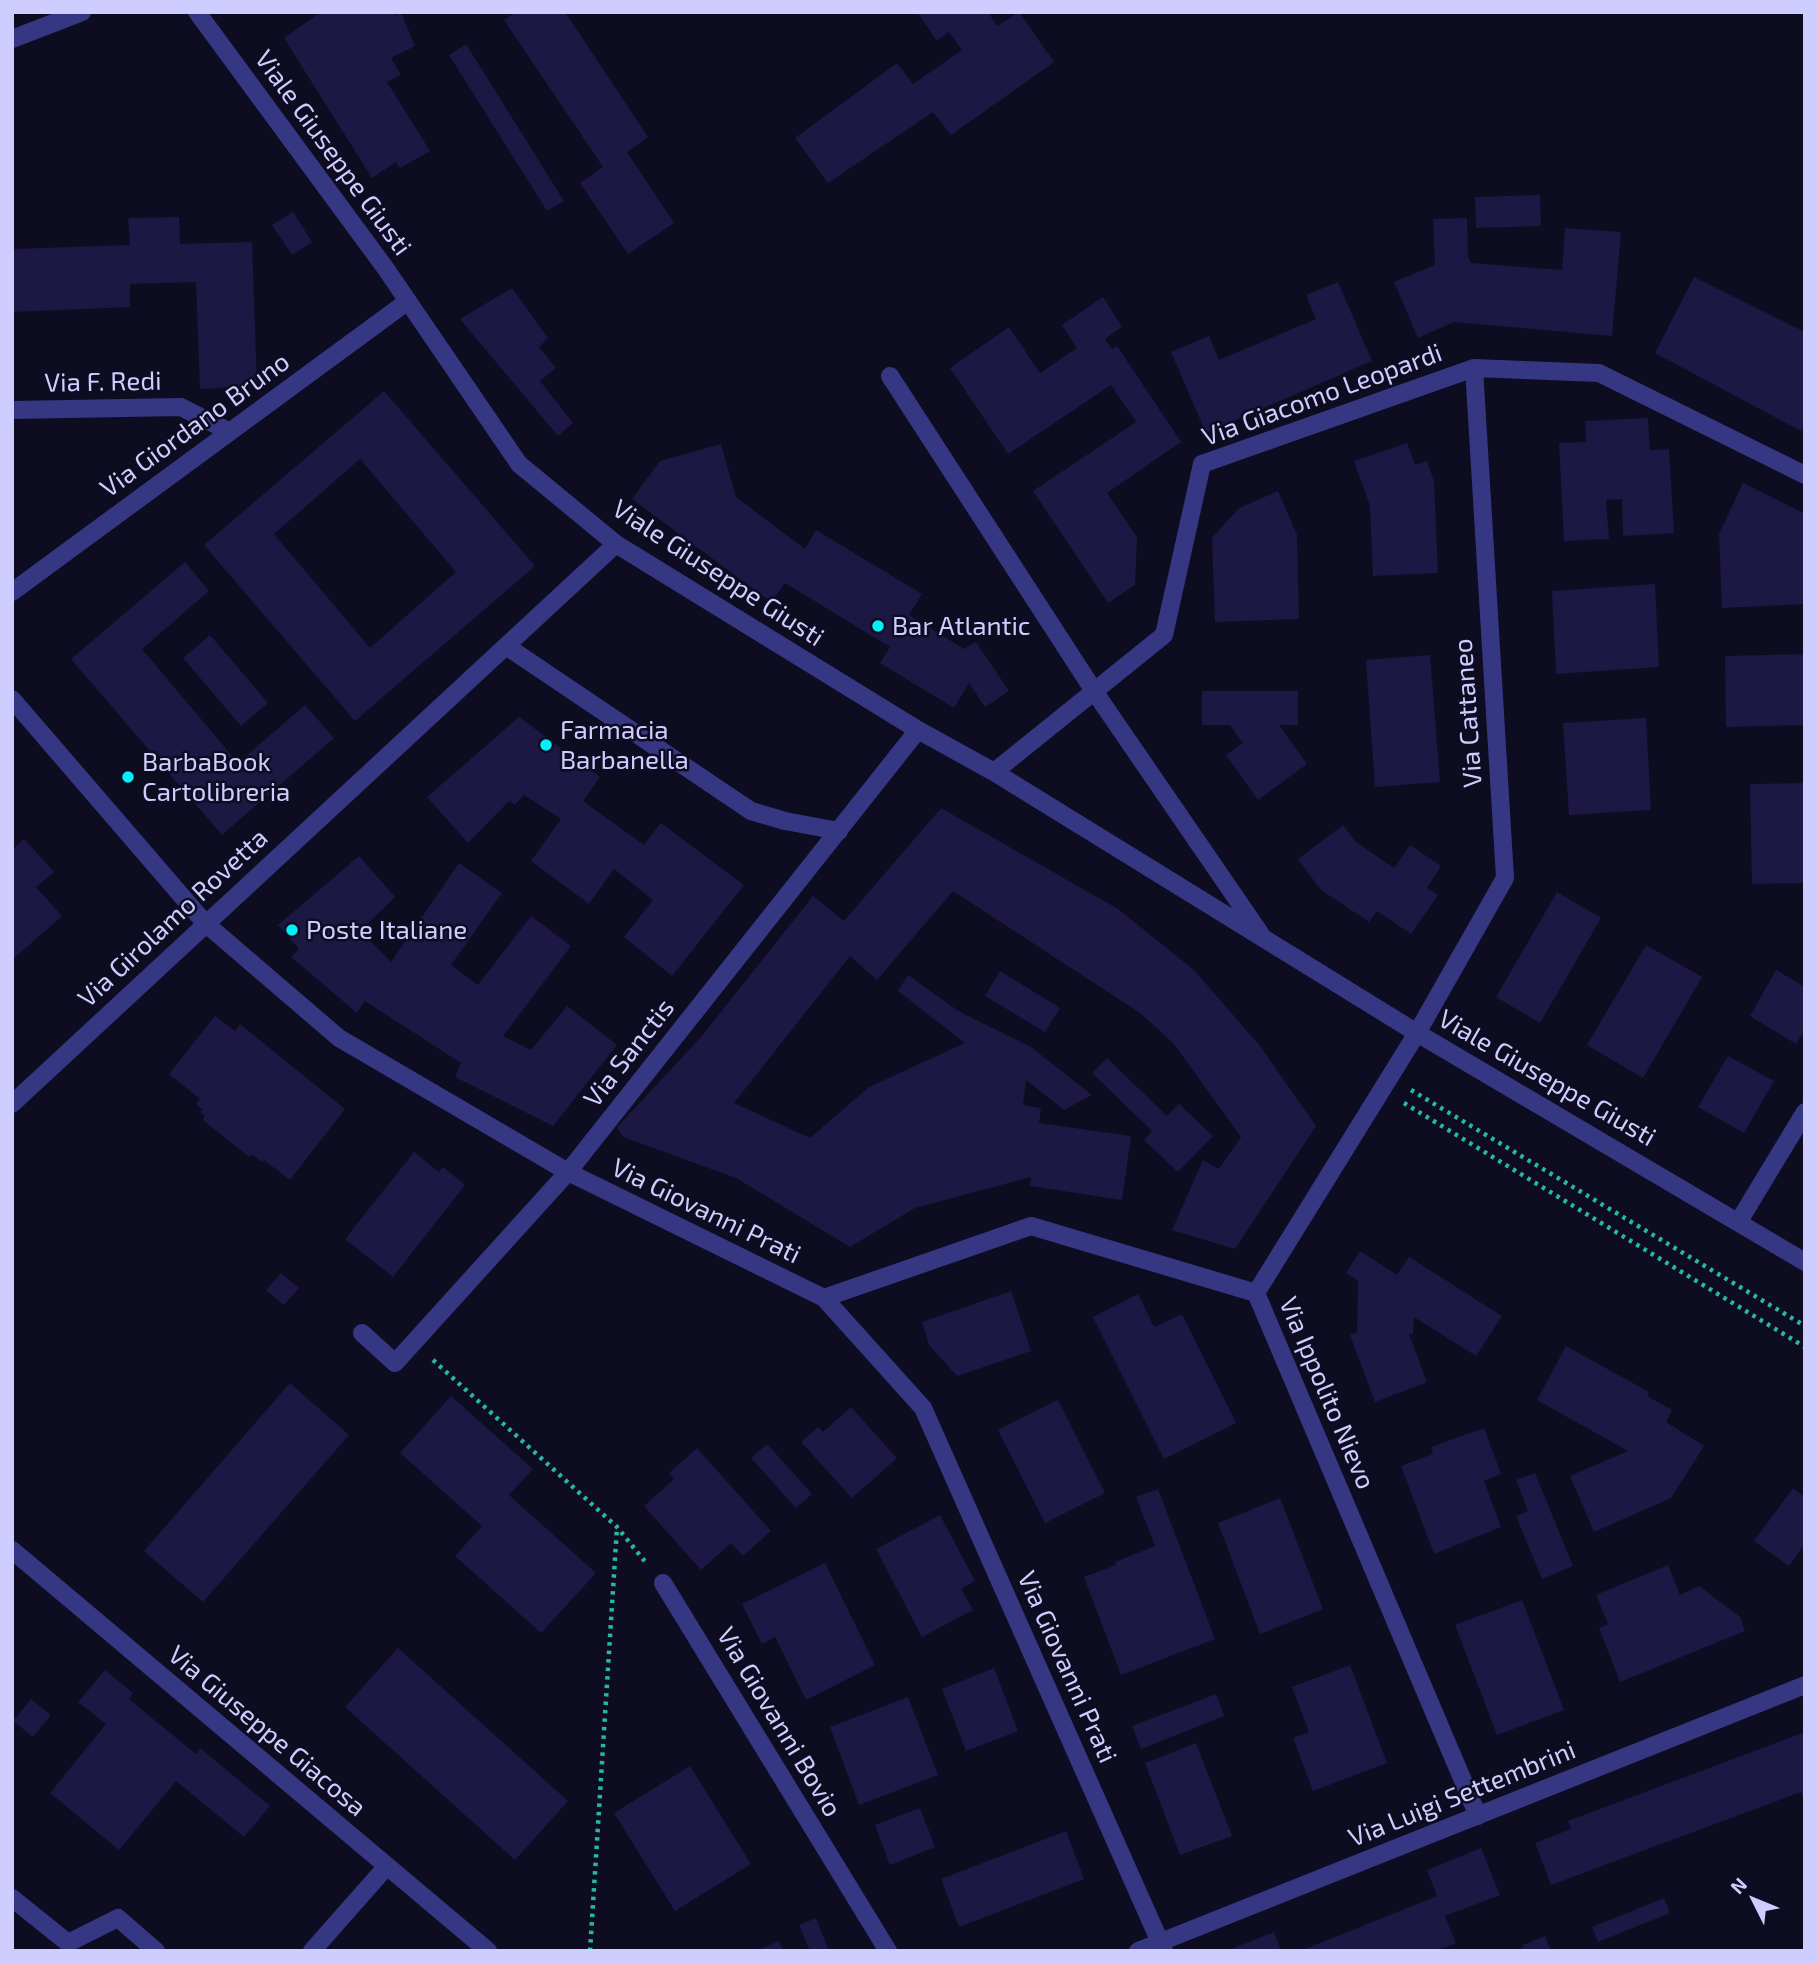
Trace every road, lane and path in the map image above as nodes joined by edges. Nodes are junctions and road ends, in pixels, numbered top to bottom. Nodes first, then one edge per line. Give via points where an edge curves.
1 (82, 12) edge
2 (202, 14) edge
3 (12, 39) edge
4 (408, 302) junction
5 (1474, 368) junction
6 (890, 376) dead end
7 (12, 410) edge
8 (230, 432) junction
9 (1805, 475) edge
10 (616, 544) junction
11 (12, 592) edge
12 (506, 646) junction
13 (1094, 691) junction
14 (12, 699) edge
15 (918, 730) junction
16 (994, 772) junction
17 (839, 831) junction
18 (205, 923) junction
19 (1264, 938) junction
20 (1417, 1033) junction
21 (1386, 1083) junction
22 (12, 1104) edge
23 (1805, 1111) edge
24 (568, 1172) junction
25 (1739, 1221) junction
26 (1805, 1262) edge
27 (1256, 1293) junction
28 (824, 1298) junction
29 (1805, 1326) edge
30 (362, 1333) dead end
31 (414, 1342) junction
32 (1805, 1347) edge
33 (617, 1527) junction
34 (12, 1550) edge
35 (663, 1583) joint
36 (1805, 1685) edge
37 (1478, 1816) junction
38 (387, 1866) junction
39 (12, 1898) edge
40 (1163, 1947) edge
41 (156, 1951) edge
42 (312, 1951) edge
43 (488, 1951) edge
44 (590, 1951) edge
45 (888, 1951) edge
46 (1138, 1951) edge

1 - 3 street
2 - 4 street, Viale Giuseppe Giusti
4 - 8 street, Via Giordano Bruno
4 - 10 street, Viale Giuseppe Giusti via 519,464
5 - 9 street, Via Giacomo Leopardi via 1599,373
5 - 13 street, Via Giacomo Leopardi via 1202,464 1164,635
5 - 20 street, Via Cattaneo via 1505,878
6 - 13 street, Viale Giuseppe Giusti
7 - 8 street, Via F. Redi via 181,407
8 - 11 street, Via Giordano Bruno
10 - 12 street, Via Girolamo Rovetta
10 - 15 street, Viale Giuseppe Giusti
12 - 17 street via 751,811
12 - 18 street, Via Girolamo Rovetta
13 - 16 street, Via Giacomo Leopardi
13 - 19 street, Viale Giuseppe Giusti
14 - 18 street, Via Giovanni Prati
15 - 16 street, Viale Giuseppe Giusti
15 - 17 street, Via Sanctis
16 - 19 street, Viale Giuseppe Giusti
17 - 24 street, Via Sanctis
18 - 22 street, Via Girolamo Rovetta
18 - 24 street, Via Giovanni Prati via 340,1038
19 - 20 street, Viale Giuseppe Giusti
20 - 21 street, Via Cattaneo
20 - 25 street, Viale Giuseppe Giusti
21 - 27 street, Via Cattaneo
21 - 29 path
21 - 32 path
23 - 25 street
24 - 28 street, Via Giovanni Prati
24 - 31 street, Via Sanctis
25 - 26 street, Viale Giuseppe Giusti
27 - 28 street, Via Ippolito Nievo via 1031,1226
27 - 37 street, Via Ippolito Nievo
28 - 40 street, Via Giovanni Prati via 923,1408
30 - 31 street, Via Sanctis via 395,1363
31 - 33 path
33 - 35 path
33 - 44 path
34 - 38 street, Via Giuseppe Giacosa
35 - 45 street, Via Giovanni Bovio
36 - 37 street, Via Luigi Settembrini
37 - 40 street, Via Luigi Settembrini
38 - 42 street
38 - 43 street, Via Giuseppe Giacosa
39 - 41 street via 68,1943 118,1918
40 - 46 street, Via Luigi Settembrini

